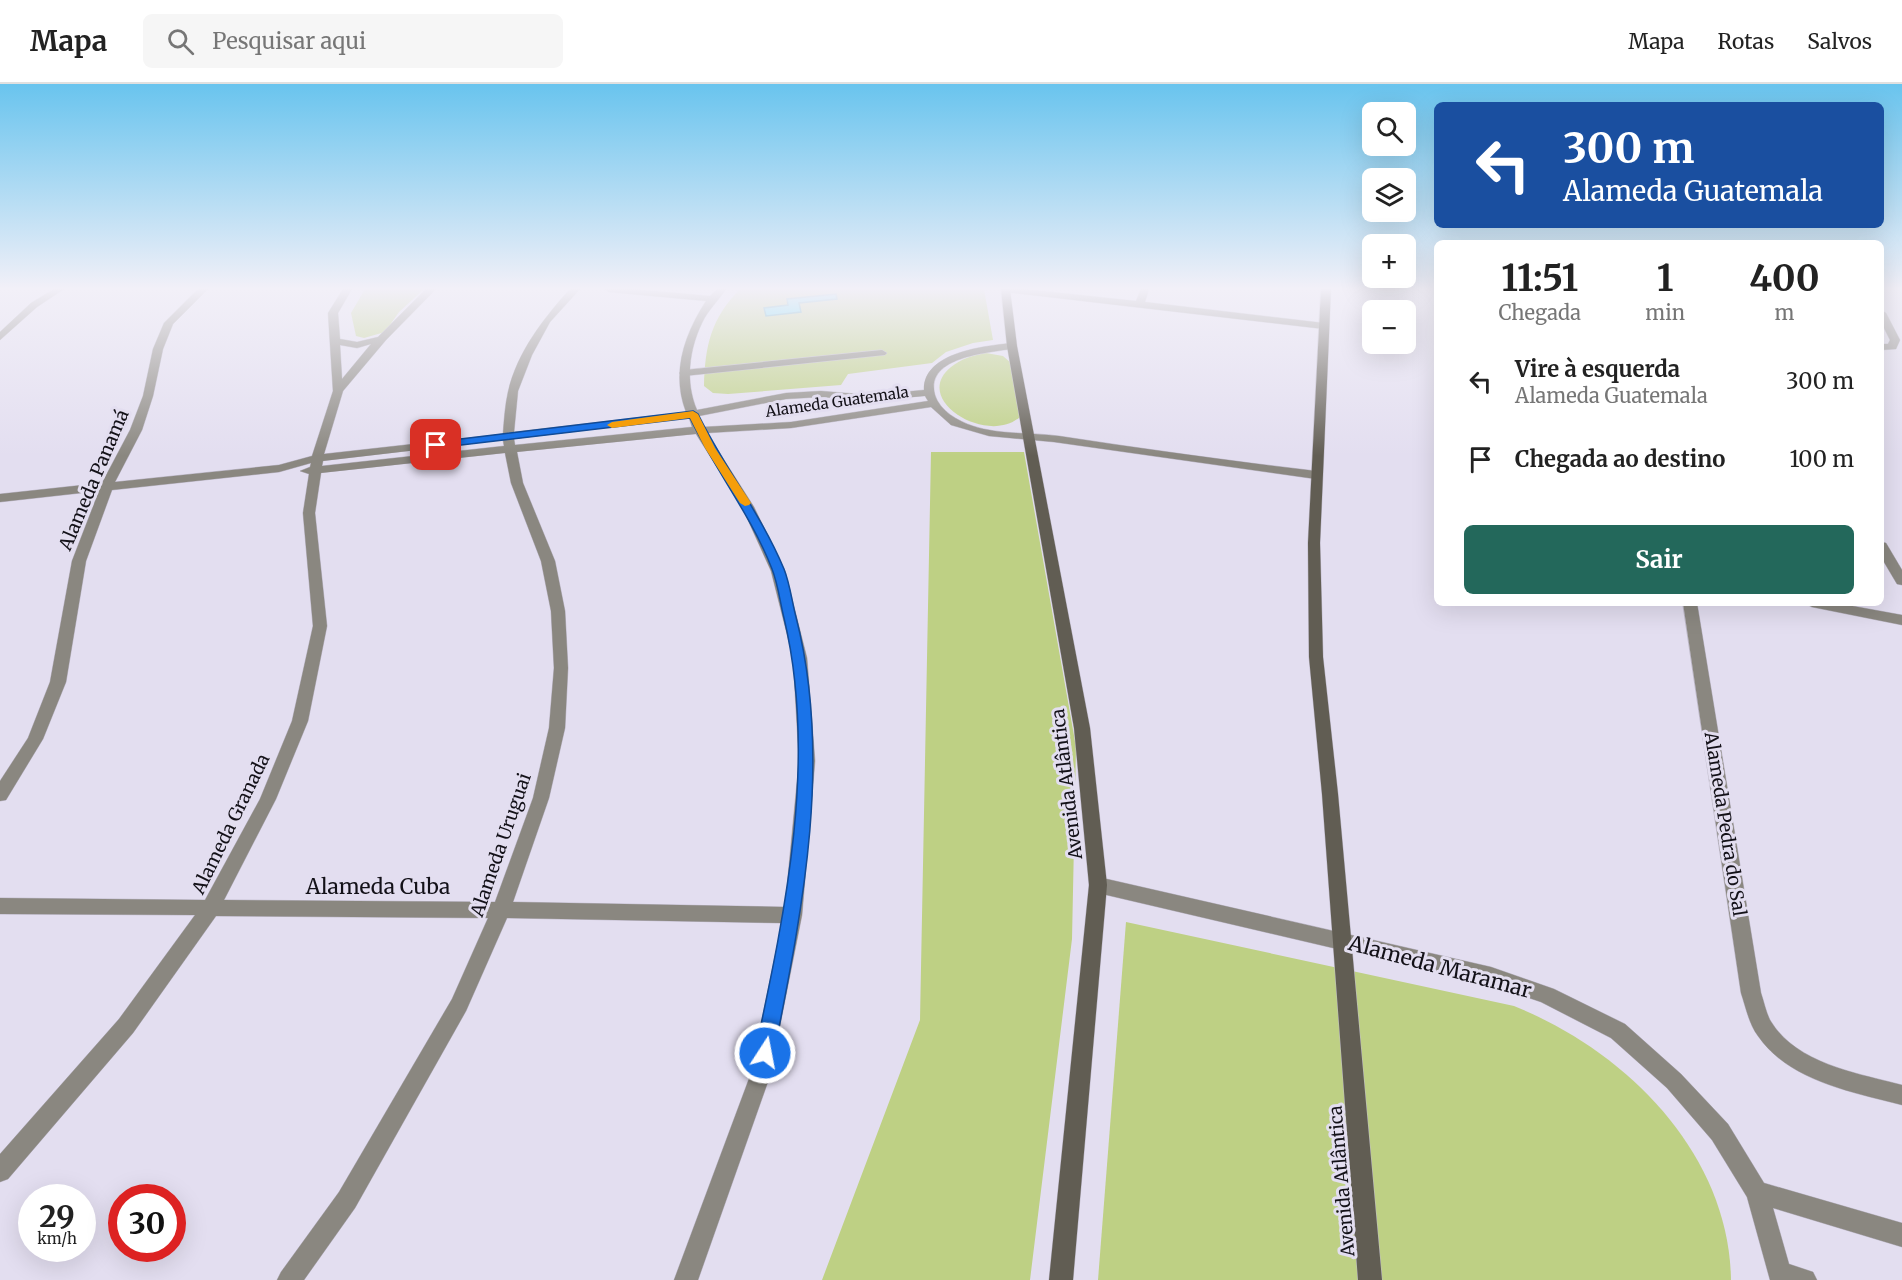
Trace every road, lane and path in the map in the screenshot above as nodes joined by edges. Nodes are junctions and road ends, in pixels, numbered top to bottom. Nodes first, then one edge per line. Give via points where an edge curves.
1 (159, 345) edge
2 (337, 345) edge
3 (375, 345) edge
4 (533, 345) edge
5 (689, 345) edge
6 (1323, 345) edge
7 (1012, 346) joint
8 (882, 354) dead end
9 (684, 373) junction
10 (338, 391) junction
11 (930, 399) junction
12 (696, 422) junction
13 (1028, 435) junction
14 (509, 444) junction
15 (316, 465) junction
16 (1316, 475) junction
17 (107, 486) junction
18 (0, 498) edge
19 (1884, 551) edge
20 (1902, 581) edge
21 (1690, 606) edge
22 (1828, 606) edge
23 (1902, 620) edge
24 (0, 795) edge
25 (1098, 885) junction
26 (0, 906) edge
27 (210, 909) junction
28 (501, 910) junction
29 (793, 915) junction
30 (1341, 941) junction
31 (1902, 1095) edge
32 (0, 1171) edge
33 (1757, 1192) junction
34 (1898, 1238) edge
35 (1782, 1277) edge
36 (289, 1280) edge
37 (686, 1280) edge
38 (1061, 1280) edge
39 (1370, 1280) edge
40 (1804, 1280) edge

1 - 17 street, Alameda Panamá via 136,430
2 - 10 street, Alameda Granada
3 - 10 street
4 - 14 street, Alameda Uruguai via 513,392
5 - 9 street
6 - 16 street, Avenida Atlântica
7 - 11 street via 953,359 938,369 931,380
7 - 13 street, Avenida Atlântica
8 - 9 lane
9 - 12 street
10 - 15 street, Alameda Granada
11 - 12 street, Alameda Guatemala via 791,426
11 - 12 street, Alameda Guatemala via 786,396
11 - 13 street via 947,417 967,428
12 - 14 street, Alameda Guatemala
12 - 14 street, Alameda Guatemala
12 - 29 street via 748,507 778,571 800,658 807,761
13 - 16 street
13 - 25 street, Avenida Atlântica via 1082,728
14 - 15 street, Alameda Guatemala
14 - 28 street, Alameda Uruguai via 517,483 548,561 558,611 561,668 557,728 541,798
15 - 17 street, Alameda Guatemala
15 - 27 street, Alameda Granada via 309,513 320,626 300,721 268,799
16 - 30 street, Avenida Atlântica via 1316,657
17 - 18 street, Alameda Guatemala
17 - 24 street, Alameda Panamá via 79,561 58,682 35,739
19 - 20 street
21 - 31 street, Alameda Pedra do Sal via 1751,993 1764,1028 1787,1052 1825,1074
22 - 23 street
25 - 30 street, Alameda Maramar
25 - 38 street, Avenida Atlântica
26 - 27 street, Alameda Cuba
27 - 28 street, Alameda Cuba
27 - 32 street, Alameda Granada via 126,1026
28 - 29 street, Alameda Cuba
28 - 36 street, Alameda Uruguai via 459,1005 347,1200
29 - 37 street via 760,1076
30 - 33 street, Alameda Maramar via 1491,976 1548,995 1618,1031 1674,1081 1720,1132
30 - 39 street, Avenida Atlântica
33 - 34 street
33 - 35 street, Alameda Maramar
35 - 40 street

